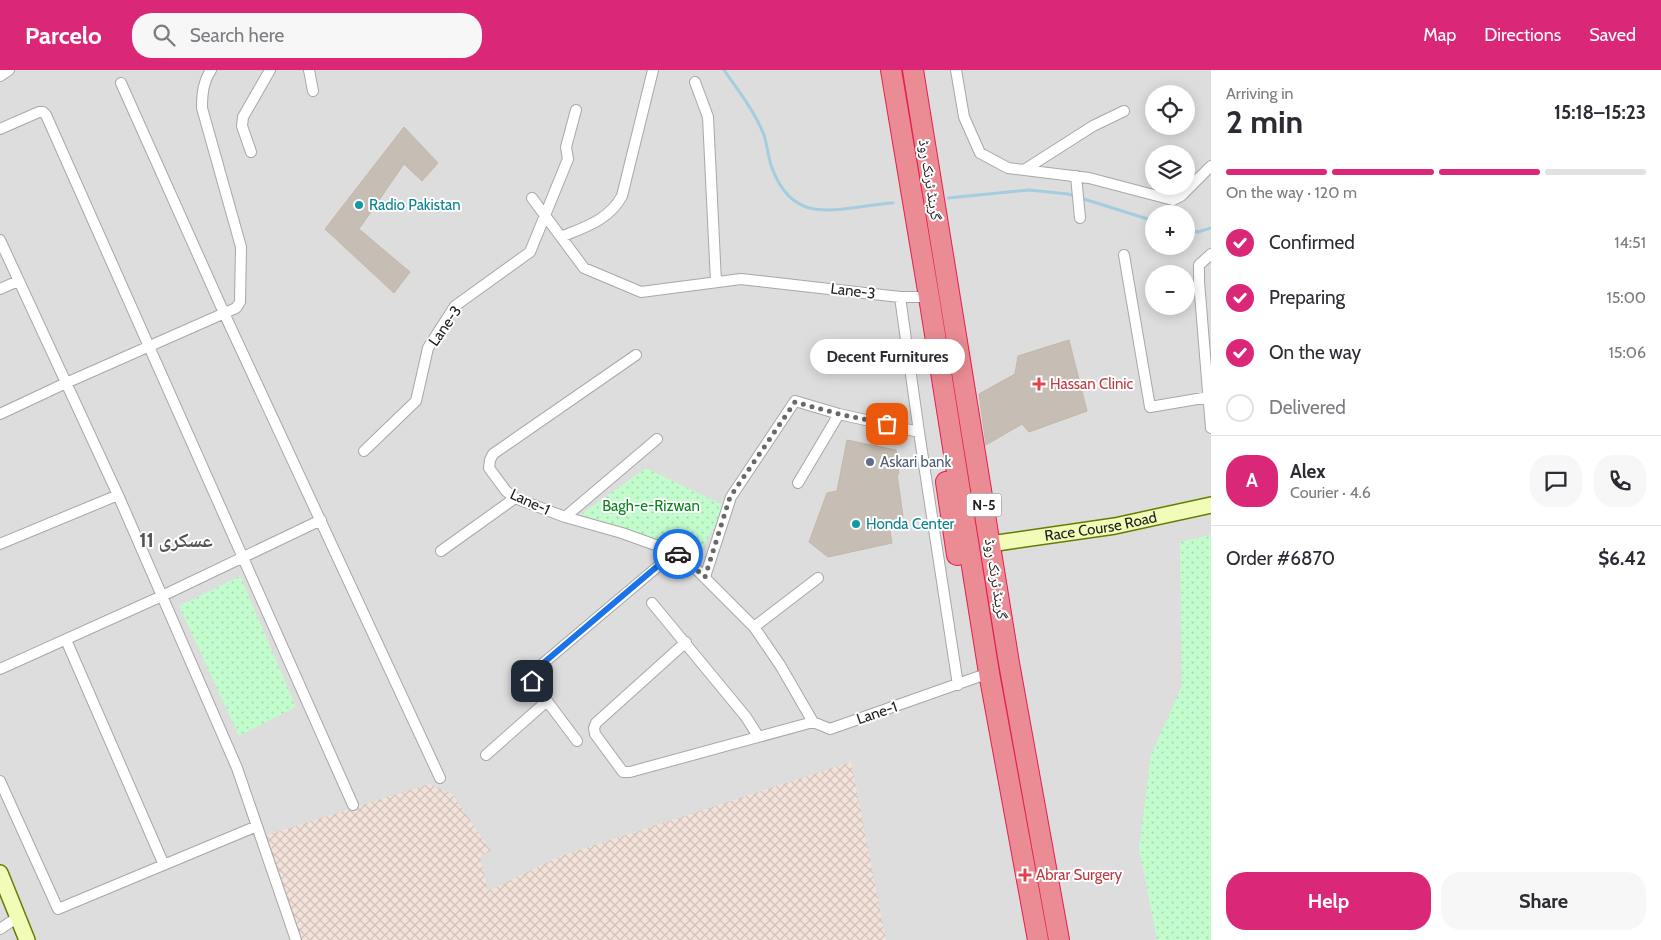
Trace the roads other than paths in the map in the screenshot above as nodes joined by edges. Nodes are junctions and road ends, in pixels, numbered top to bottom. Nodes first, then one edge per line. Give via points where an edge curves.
1 (9, 70) edge
2 (211, 70) edge
3 (270, 70) edge
4 (309, 70) edge
5 (653, 70) edge
6 (891, 70) edge
7 (913, 70) edge
8 (956, 70) edge
9 (0, 76) edge
10 (695, 82) dead end
11 (121, 83) dead end
12 (313, 92) dead end
13 (576, 110) dead end
14 (1124, 111) dead end
15 (0, 129) edge
16 (251, 152) dead end
17 (1211, 166) edge
18 (1024, 170) junction
19 (1076, 176) junction
20 (532, 198) dead end
21 (546, 216) junction
22 (1080, 218) dead end
23 (561, 237) junction
24 (0, 240) edge
25 (1211, 254) edge
26 (1124, 255) dead end
27 (18, 281) junction
28 (716, 282) junction
29 (0, 289) edge
30 (900, 297) junction
31 (929, 297) junction
32 (224, 313) junction
33 (149, 345) junction
34 (938, 348) junction
35 (636, 355) dead end
36 (66, 383) junction
37 (1208, 398) junction
38 (0, 414) edge
39 (839, 414) junction
40 (1211, 428) edge
41 (919, 432) junction
42 (657, 439) dead end
43 (364, 451) dead end
44 (798, 483) dead end
45 (118, 496) junction
46 (516, 498) junction
47 (1211, 505) edge
48 (565, 518) junction
49 (321, 520) junction
50 (0, 544) edge
51 (990, 544) junction
52 (970, 548) junction
53 (441, 551) dead end
54 (674, 552) junction
55 (244, 556) junction
56 (705, 577) junction
57 (818, 578) dead end
58 (162, 596) junction
59 (652, 603) dead end
60 (754, 627) junction
61 (66, 640) junction
62 (686, 642) junction
63 (0, 669) edge
64 (989, 674) junction
65 (958, 685) junction
66 (547, 701) junction
67 (813, 722) junction
68 (758, 736) junction
69 (577, 741) dead end
70 (486, 755) dead end
71 (440, 778) dead end
72 (0, 781) edge
73 (354, 805) dead end
74 (257, 826) junction
75 (164, 865) junction
76 (0, 873) edge
77 (18, 918) junction
78 (0, 930) edge
79 (27, 940) edge
80 (296, 940) edge
81 (1038, 940) edge
82 (1059, 940) edge

1 - 9 street
2 - 32 street via 202,92 202,108 241,247 240,302 236,308
3 - 16 street via 243,117 242,126
4 - 12 street
5 - 23 street via 622,196 616,207 605,217
6 - 31 highway, گرینڈ ٹرنک روڈ / N-5
7 - 51 highway, گرینڈ ٹرنک روڈ / N-5
8 - 18 street via 964,116 980,152 1008,168
10 - 28 street via 708,117
11 - 32 street
13 - 21 street via 566,147 568,159
14 - 18 street via 1093,126
15 - 33 street via 39,112 46,115
17 - 19 street via 1173,200
18 - 19 street
19 - 22 street
20 - 21 street, Lane-3
21 - 23 street, Lane-3
21 - 43 street, Lane-3 via 530,252 455,306 428,348 416,401
23 - 28 street, Lane-3 via 584,268 640,292
24 - 27 street
25 - 37 street via 1199,265
26 - 37 street via 1150,408
27 - 29 street
27 - 36 street
28 - 30 street, Lane-3 via 741,279
30 - 31 street, Lane-3
30 - 41 street
31 - 34 highway, گرینڈ ٹرنک روڈ / N-5
32 - 33 street
32 - 49 street
33 - 36 street
33 - 55 street
34 - 52 highway, گرینڈ ٹرنک روڈ / N-5
34 - 64 highway, گرینڈ ٹرنک روڈ / N-5 via 940,437 950,516 971,629
35 - 46 street, Lane-1 via 493,454 489,468 506,491
36 - 38 street
36 - 45 street
37 - 40 street
39 - 41 street
39 - 44 street
39 - 56 street via 795,402 790,406 730,497
41 - 65 street
42 - 48 street
45 - 50 street
45 - 58 street
46 - 48 street, Lane-1
46 - 53 street
47 - 51 street, Race Course Road via 1115,526
48 - 54 street, Lane-1
49 - 55 street
49 - 71 street
51 - 52 highway
51 - 82 highway, گرینڈ ٹرنک روڈ / N-5
52 - 64 highway, گرینڈ ٹرنک روڈ / N-5
54 - 56 street, Lane-1
54 - 66 street via 534,671 532,681
55 - 58 street
55 - 73 street
56 - 60 street, Lane-1
57 - 60 street
58 - 61 street
58 - 74 street via 238,768
59 - 62 street
60 - 67 street, Lane-1 via 780,664
61 - 63 street
61 - 75 street
62 - 68 street
62 - 68 street via 596,723 595,734 618,766 623,772 630,772
64 - 65 street, Lane-1
64 - 81 highway, گرینڈ ٹرنک روڈ / N-5
65 - 67 street, Lane-1 via 830,729
66 - 69 street
66 - 70 street
67 - 68 street
72 - 75 street via 58,909
74 - 75 street
74 - 80 street
76 - 77 street
77 - 78 street
77 - 79 street

